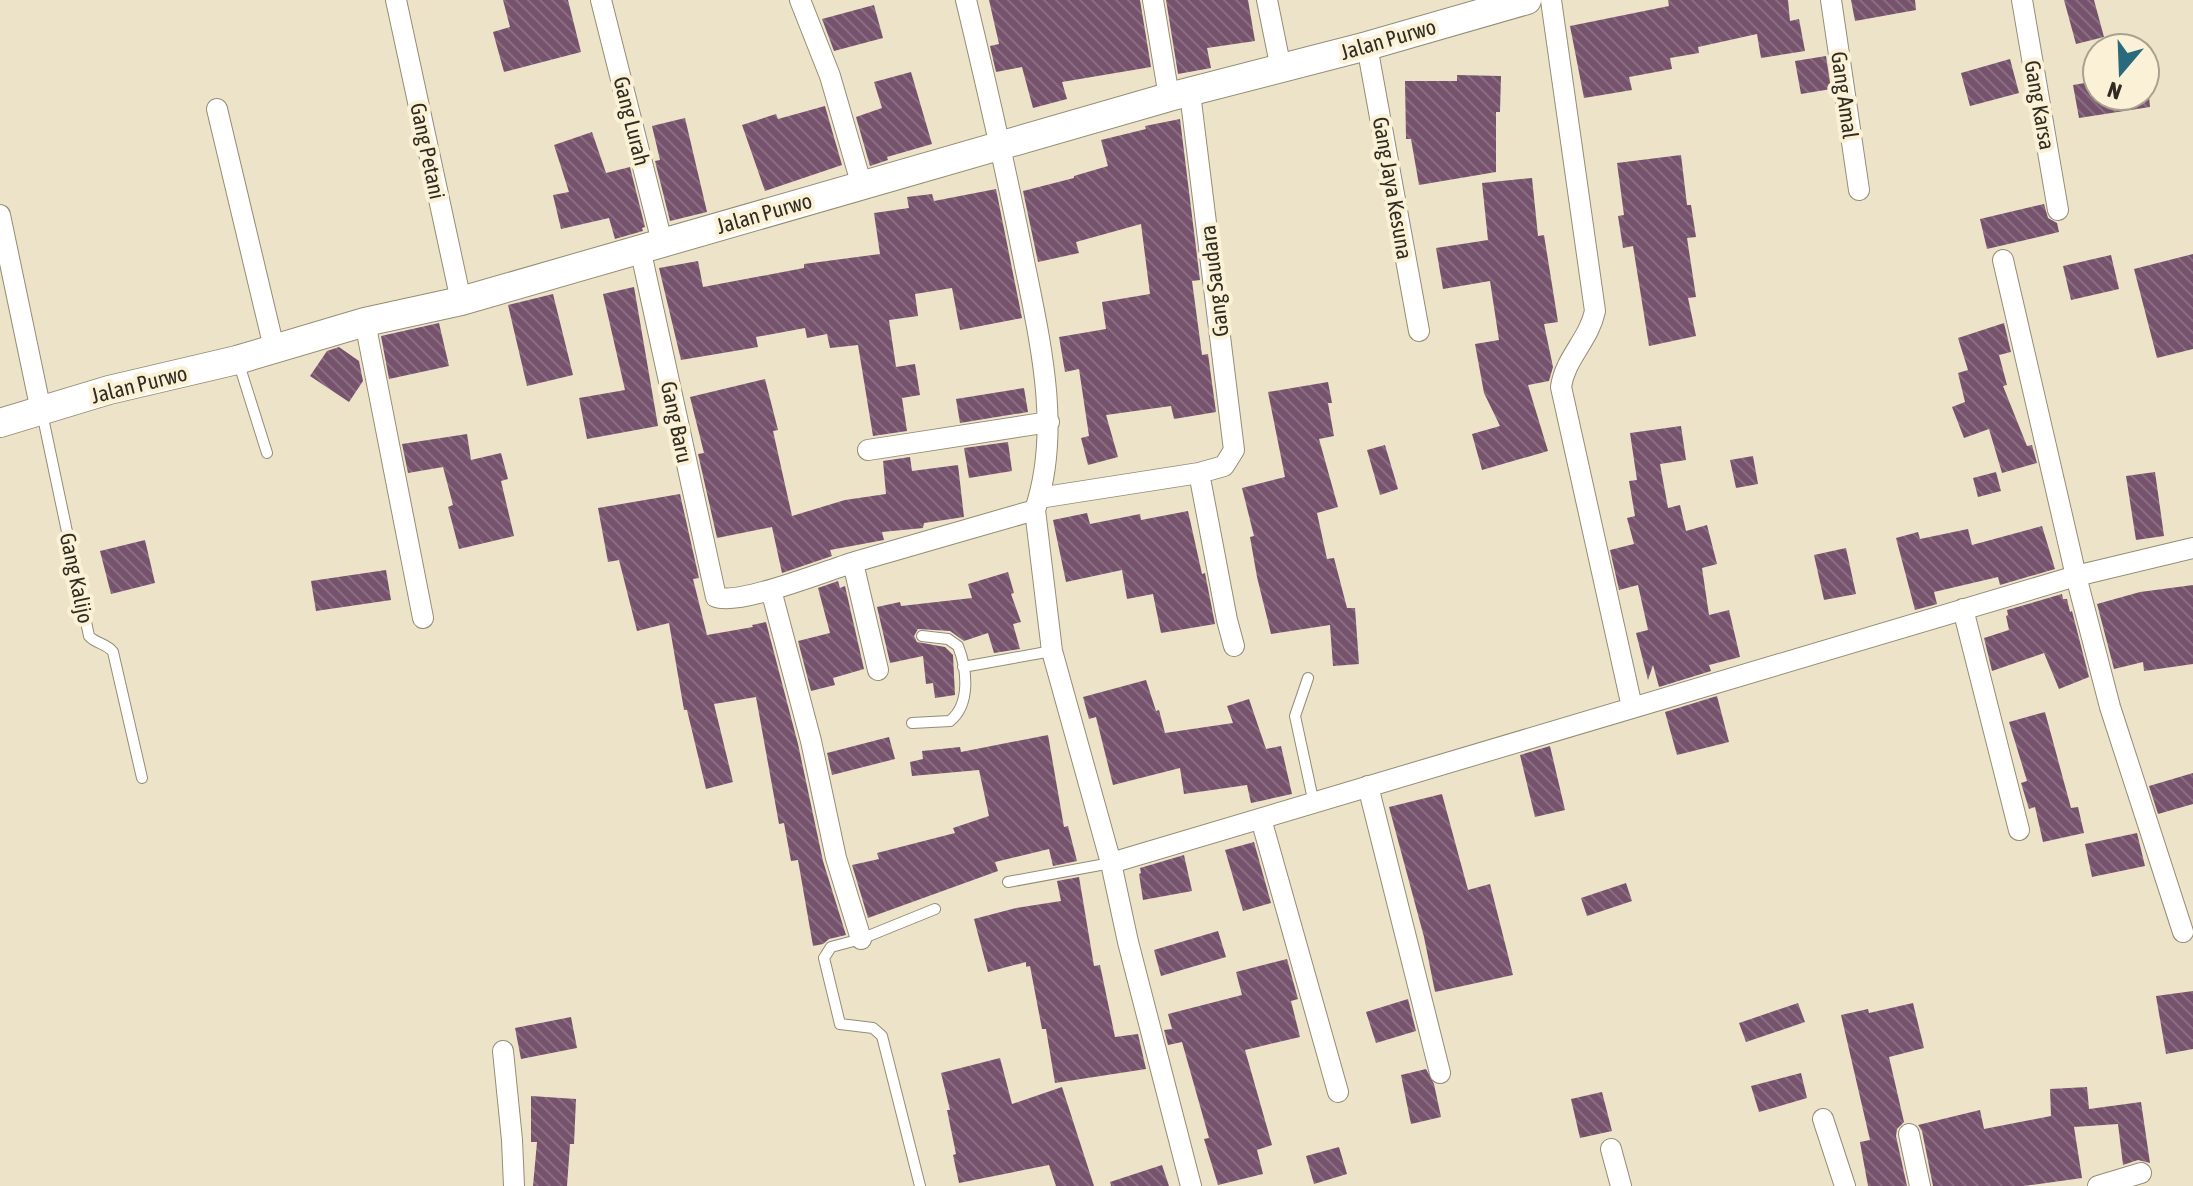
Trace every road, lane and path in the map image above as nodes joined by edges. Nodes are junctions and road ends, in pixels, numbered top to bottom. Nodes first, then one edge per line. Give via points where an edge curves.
1 (396, 0) edge
2 (601, 0) edge
3 (800, 0) edge
4 (966, 0) edge
5 (1153, 0) edge
6 (1267, 0) edge
7 (1527, 0) edge
8 (1551, 0) edge
9 (1831, 0) edge
10 (2022, 0) edge
11 (1492, 5) edge
12 (1367, 46) junction
13 (1281, 69) junction
14 (1180, 95) junction
15 (217, 109) dead end
16 (1001, 145) junction
17 (862, 186) junction
18 (1859, 190) dead end
19 (2058, 210) dead end
20 (0, 215) edge
21 (651, 245) junction
22 (2003, 260) dead end
23 (461, 301) junction
24 (365, 322) junction
25 (1419, 331) dead end
26 (274, 348) junction
27 (237, 360) junction
28 (41, 411) junction
29 (1049, 422) junction
30 (0, 423) edge
31 (868, 450) dead end
32 (267, 453) dead end
33 (1199, 473) junction
34 (1037, 504) junction
35 (2193, 548) edge
36 (853, 563) junction
37 (2076, 576) junction
38 (771, 590) junction
39 (1963, 609) junction
40 (423, 618) dead end
41 (922, 636) dead end
42 (1234, 646) dead end
43 (1052, 651) junction
44 (963, 667) junction
45 (878, 670) dead end
46 (1308, 678) dead end
47 (1632, 707) junction
48 (912, 723) dead end
49 (142, 778) dead end
50 (1368, 786) junction
51 (1314, 804) junction
52 (1261, 819) junction
53 (2019, 830) dead end
54 (1111, 863) junction
55 (1008, 882) dead end
56 (935, 909) dead end
57 (2183, 932) dead end
58 (861, 939) junction
59 (503, 1051) dead end
60 (1440, 1073) dead end
61 (1338, 1092) dead end
62 (1823, 1119) dead end
63 (1909, 1134) dead end
64 (1611, 1149) dead end
65 (2141, 1173) dead end
66 (514, 1186) edge
67 (920, 1186) edge
68 (1191, 1186) edge
69 (1621, 1186) edge
70 (1845, 1186) edge
71 (1920, 1186) edge
72 (2098, 1186) edge

1 - 23 street, Gang Petani
2 - 21 street, Gang Lurah
3 - 17 street via 830,76
4 - 16 street
5 - 14 street, Gang Saudara
6 - 13 street
7 - 11 street, Jalan Purwo
8 - 47 street via 1595,311 1589,332 1564,370 1561,387
9 - 18 street, Gang Amal
10 - 19 street, Gang Karsa
11 - 12 street, Jalan Purwo
12 - 13 street, Jalan Purwo
12 - 25 street, Gang Jaya Kesuna
13 - 14 street, Jalan Purwo
14 - 16 street, Jalan Purwo
14 - 33 street, Gang Saudara via 1234,450 1224,466
15 - 26 street
16 - 17 street, Jalan Purwo
16 - 29 street via 1041,348
17 - 21 street, Jalan Purwo
20 - 28 street
21 - 23 street, Jalan Purwo
21 - 38 street, Gang Baru via 714,595 722,600
22 - 37 street
23 - 24 street, Jalan Purwo
24 - 26 street, Jalan Purwo
24 - 40 street
26 - 27 street, Jalan Purwo
27 - 28 street, Jalan Purwo
27 - 32 lane
28 - 30 street, Jalan Purwo
28 - 49 lane, Gang Kalijo via 89,636 113,652
29 - 31 street
29 - 34 street
33 - 34 street
33 - 42 street
34 - 36 street
34 - 43 street
35 - 37 street
36 - 38 street
36 - 45 street
37 - 39 street
37 - 57 street via 2110,707
38 - 58 street
39 - 47 street
39 - 53 street
41 - 44 lane via 954,642
43 - 44 lane
43 - 54 street
44 - 48 lane via 965,694 958,714 950,721
46 - 51 lane via 1295,716
47 - 50 street
50 - 51 street
50 - 60 street
51 - 52 street
52 - 54 street
52 - 61 street
54 - 55 lane
54 - 68 street
56 - 58 lane
58 - 67 lane via 828,949 824,964 840,1024 873,1028 882,1036
59 - 66 street
62 - 70 street
63 - 71 street
64 - 69 street
65 - 72 street

